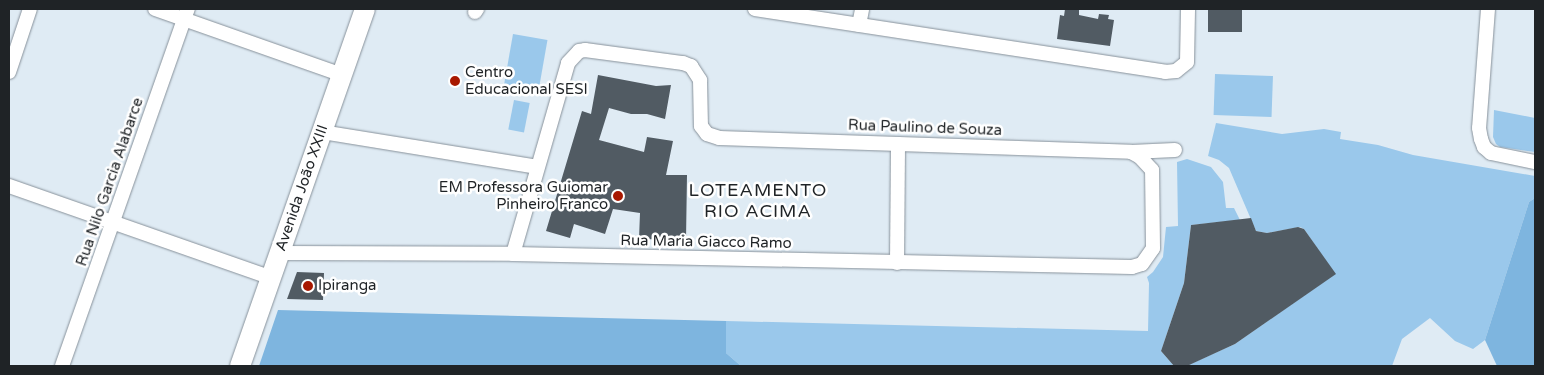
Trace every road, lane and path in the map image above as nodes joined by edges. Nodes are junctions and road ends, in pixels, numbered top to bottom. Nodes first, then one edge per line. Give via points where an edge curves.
1 (30, 9) edge
2 (155, 9) edge
3 (365, 9) edge
4 (755, 9) edge
5 (862, 9) edge
6 (1188, 9) edge
7 (1488, 9) edge
8 (186, 14) edge
9 (859, 25) junction
10 (9, 72) edge
11 (342, 75) junction
12 (322, 132) junction
13 (898, 144) junction
14 (1131, 152) junction
15 (1535, 162) edge
16 (537, 167) junction
17 (1152, 170) junction
18 (9, 186) edge
19 (114, 224) junction
20 (279, 253) junction
21 (513, 254) junction
22 (897, 263) junction
23 (271, 278) junction
24 (62, 366) edge
25 (240, 366) edge

1 - 10 street
2 - 8 street
3 - 11 main road, Avenida João XXIII
4 - 9 street
5 - 9 street
6 - 9 street via 1187,62 1176,71 1165,72
7 - 15 street via 1479,128 1481,138 1484,147 1492,153
8 - 11 street
8 - 19 street, Rua Nilo Garcia Alabarce
11 - 12 main road, Avenida João XXIII
12 - 16 street
12 - 20 main road, Avenida João XXIII
13 - 14 street, Rua Paulino de Souza
13 - 16 street, Rua Paulino de Souza via 719,138 707,134 701,126 700,80 691,66 585,50 578,51 568,63
13 - 22 street
14 - 17 street
14 - 17 street, Rua Paulino de Souza via 1175,150
16 - 21 street
17 - 22 street, Rua Maria Giacco Ramo via 1153,248 1142,264 1132,267
18 - 19 street
19 - 23 street
19 - 24 street, Rua Nilo Garcia Alabarce
20 - 21 street, Rua Maria Giacco Ramo
20 - 23 main road, Avenida João XXIII
21 - 22 street, Rua Maria Giacco Ramo
23 - 25 main road, Avenida João XXIII

